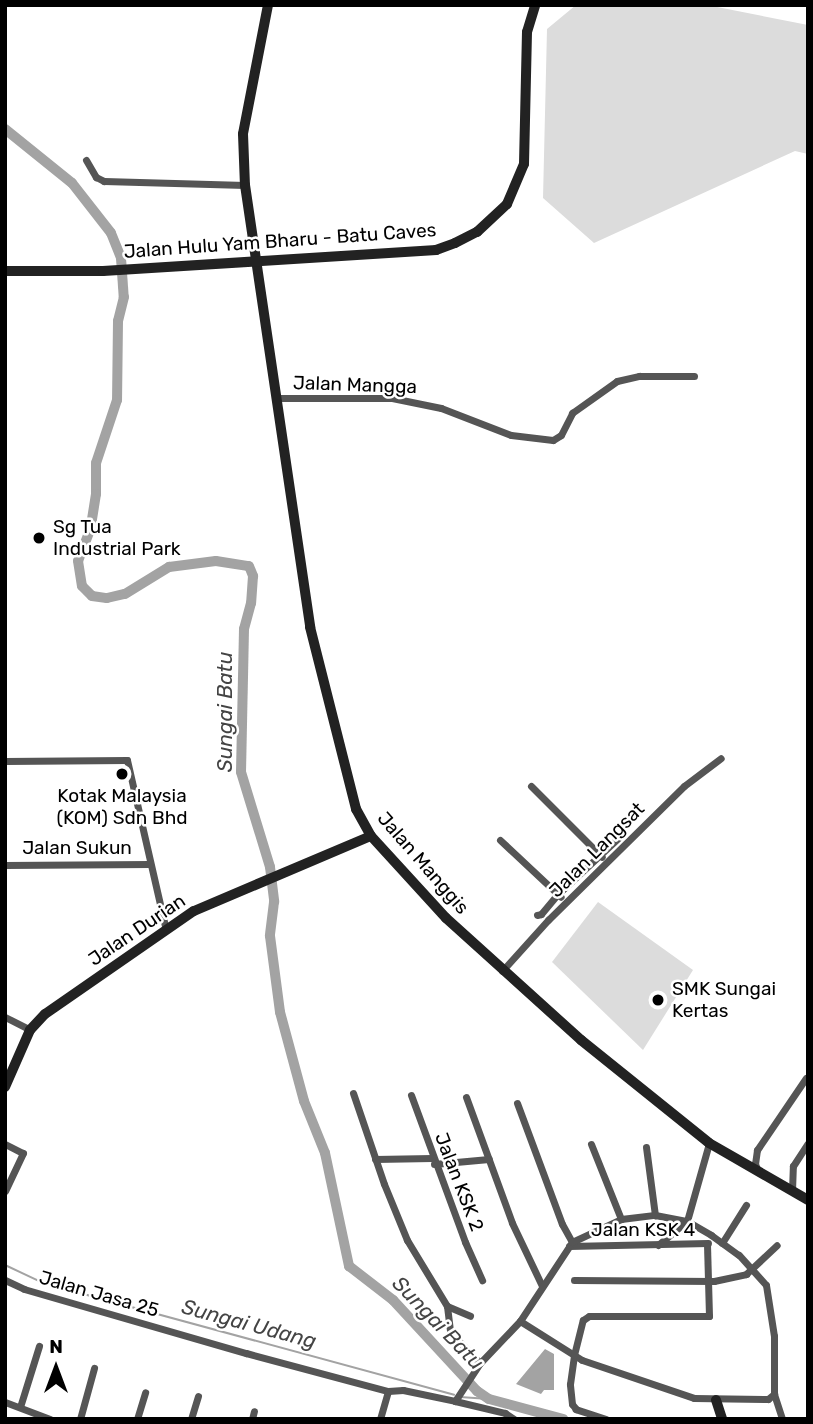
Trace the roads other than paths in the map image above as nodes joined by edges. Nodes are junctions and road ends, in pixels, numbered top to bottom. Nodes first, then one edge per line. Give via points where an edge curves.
1 (268, 5) edge
2 (535, 5) edge
3 (86, 160) dead end
4 (245, 184) junction
5 (255, 261) junction
6 (5, 271) edge
7 (694, 376) dead end
8 (275, 398) junction
9 (722, 758) dead end
10 (5, 761) edge
11 (531, 786) dead end
12 (371, 836) junction
13 (618, 838) dead end
14 (500, 840) dead end
15 (599, 855) junction
16 (608, 862) junction
17 (150, 864) junction
18 (5, 865) edge
19 (558, 894) junction
20 (566, 902) junction
21 (537, 915) dead end
22 (166, 930) junction
23 (502, 971) junction
24 (5, 1017) edge
25 (30, 1030) junction
26 (806, 1077) edge
27 (5, 1087) edge
28 (353, 1093) dead end
29 (411, 1095) dead end
30 (466, 1097) dead end
31 (517, 1103) dead end
32 (709, 1143) junction
33 (808, 1143) edge
34 (5, 1144) edge
35 (591, 1144) dead end
36 (646, 1147) dead end
37 (375, 1159) junction
38 (489, 1159) junction
39 (433, 1161) junction
40 (759, 1172) junction
41 (5, 1191) edge
42 (792, 1191) junction
43 (808, 1200) edge
44 (746, 1205) dead end
45 (655, 1215) junction
46 (621, 1219) junction
47 (687, 1221) junction
48 (711, 1235) junction
49 (722, 1242) junction
50 (571, 1244) junction
51 (707, 1245) junction
52 (777, 1245) dead end
53 (657, 1246) junction
54 (753, 1268) junction
55 (5, 1280) edge
56 (482, 1280) dead end
57 (574, 1280) dead end
58 (709, 1281) junction
59 (542, 1286) junction
60 (447, 1306) junction
61 (470, 1315) dead end
62 (520, 1321) junction
63 (39, 1346) dead end
64 (574, 1355) junction
65 (479, 1365) junction
66 (94, 1368) dead end
67 (388, 1391) junction
68 (145, 1392) dead end
69 (774, 1394) junction
70 (198, 1396) dead end
71 (456, 1399) junction
72 (716, 1400) junction
73 (5, 1402) edge
74 (585, 1412) junction
75 (23, 1413) edge
76 (512, 1417) edge
77 (782, 1418) edge
78 (50, 1419) edge
79 (80, 1419) edge
80 (137, 1419) edge
81 (191, 1419) edge
82 (380, 1419) edge
83 (591, 1419) edge
84 (607, 1419) edge
85 (722, 1419) edge
86 (771, 1419) edge

1 - 4 street, Jalan Manggis via 243,134
2 - 5 street, Jalan Hulu Yam Bharu - Batu Caves via 527,32 524,164 507,204 477,232 436,250
3 - 4 street via 104,181
4 - 5 street, Jalan Manggis
5 - 6 street, Jalan Hulu Yam Bharu - Batu Caves via 103,271
5 - 8 street, Jalan Manggis
7 - 8 street, Jalan Mangga via 639,376 617,382 572,412 561,435 553,440 511,435 441,408 392,398
8 - 12 street, Jalan Manggis via 310,627 351,797
9 - 16 street, Jalan Langsat via 684,786
10 - 17 street via 127,760
11 - 15 street
12 - 22 street, Jalan Durian via 194,911
12 - 23 street, Jalan Manggis
13 - 15 street
14 - 19 street
15 - 16 street
15 - 19 street
16 - 20 street, Jalan Langsat
17 - 18 street, Jalan Sukun
17 - 22 street
19 - 20 street
19 - 21 street
20 - 23 street, Jalan Langsat
22 - 25 street, Jalan Durian via 45,1014
23 - 32 street, Jalan Manggis
24 - 25 street
25 - 27 street, Jalan Durian
26 - 40 street via 757,1150
28 - 37 street
29 - 39 street, Jalan KSK 2
30 - 38 street
31 - 50 street
32 - 40 street, Jalan Manggis
32 - 47 street
33 - 42 street via 793,1166
34 - 41 street via 23,1153
35 - 46 street
36 - 45 street
37 - 39 street
37 - 60 street via 407,1240
38 - 39 street
38 - 59 street
39 - 56 street, Jalan KSK 2
40 - 42 street, Jalan Manggis
42 - 43 street, Jalan Manggis
44 - 49 street
45 - 46 street
45 - 47 street
46 - 50 street
47 - 48 street
47 - 53 street
48 - 49 street
48 - 51 street, Jalan KSK 4
49 - 54 street
50 - 53 street, Jalan KSK 4
50 - 59 street
51 - 53 street, Jalan KSK 4
51 - 58 street
52 - 54 street
54 - 58 street via 746,1274
54 - 69 street via 770,1296
55 - 67 street, Jalan Jasa 25 via 63,1301
57 - 58 street
58 - 64 street via 709,1316 586,1317
59 - 62 street
60 - 61 street
60 - 65 street via 450,1332
62 - 64 street
62 - 65 street
63 - 75 street
64 - 72 street via 694,1398
64 - 74 street via 572,1404
65 - 71 street
66 - 79 street
67 - 71 street, Jalan Jasa 25
67 - 82 street
68 - 80 street
69 - 72 street via 768,1399
69 - 77 street
70 - 81 street
71 - 76 street, Jalan Jasa 25
72 - 85 street
73 - 75 street
74 - 83 street
74 - 84 street
75 - 78 street
77 - 86 street

